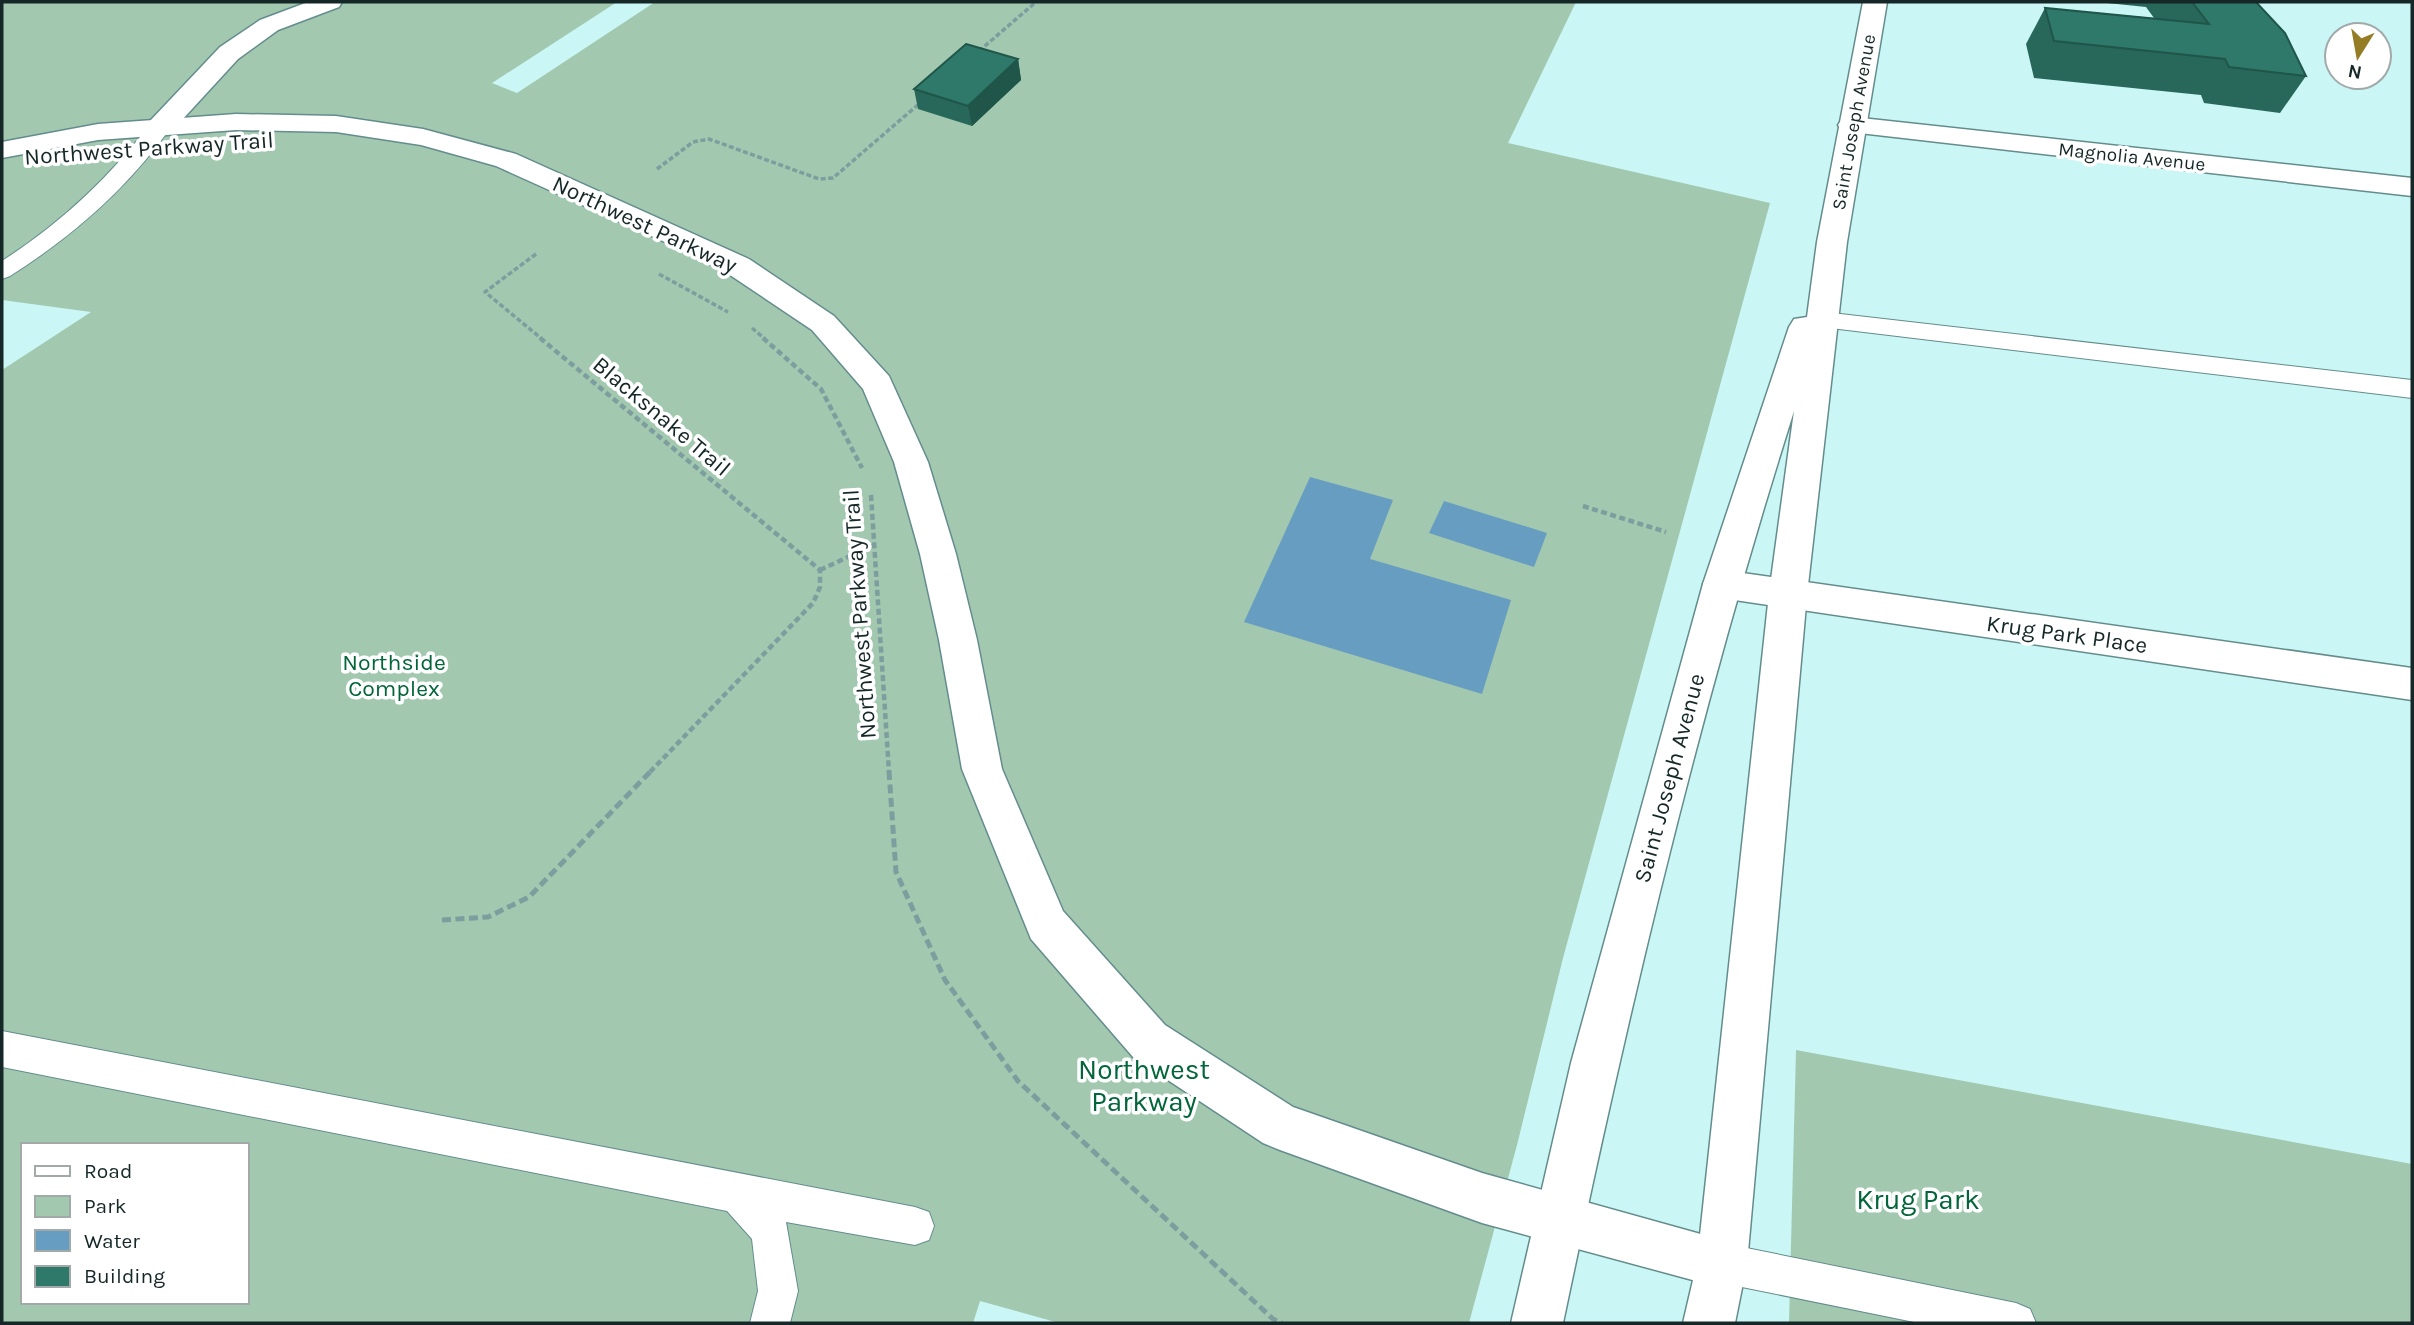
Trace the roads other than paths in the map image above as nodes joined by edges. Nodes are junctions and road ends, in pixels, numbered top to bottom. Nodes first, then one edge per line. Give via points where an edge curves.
1 (330, 2) edge
2 (1875, 2) edge
3 (1852, 125) junction
4 (160, 127) junction
5 (2, 150) edge
6 (2412, 187) edge
7 (1832, 242) junction
8 (2, 271) edge
9 (1823, 320) junction
10 (2412, 389) edge
11 (1721, 584) junction
12 (1787, 594) junction
13 (2412, 684) edge
14 (2, 1049) edge
15 (737, 1194) junction
16 (1561, 1219) junction
17 (915, 1226) dead end
18 (1722, 1263) junction
19 (771, 1323) edge
20 (1537, 1323) edge
21 (1709, 1323) edge
22 (2016, 1323) edge

1 - 4 street via 269,25 229,52
2 - 3 street, Saint Joseph Avenue
3 - 6 street, Magnolia Avenue
3 - 7 street, Saint Joseph Avenue
4 - 5 street, Northwest Parkway via 98,132
4 - 8 lane via 90,209
4 - 16 street, Northwest Parkway via 236,122 336,124 423,137 506,160 738,266 823,323 877,384 911,462 956,629 982,769 1047,925 1149,1041 1280,1126 1482,1198
7 - 9 street, Saint Joseph Avenue
7 - 11 street, Saint Joseph Avenue
9 - 10 lane
9 - 12 street, Saint Joseph Avenue
11 - 12 street, Krug Park Place
11 - 16 street, Saint Joseph Avenue via 1594,1063
12 - 13 street, Krug Park Place
12 - 18 street, Saint Joseph Avenue
14 - 15 lane
15 - 17 lane
15 - 19 lane via 769,1230 778,1291
16 - 18 street, Northwest Parkway
16 - 20 street, Saint Joseph Avenue
18 - 21 street, Saint Joseph Avenue
18 - 22 lane

